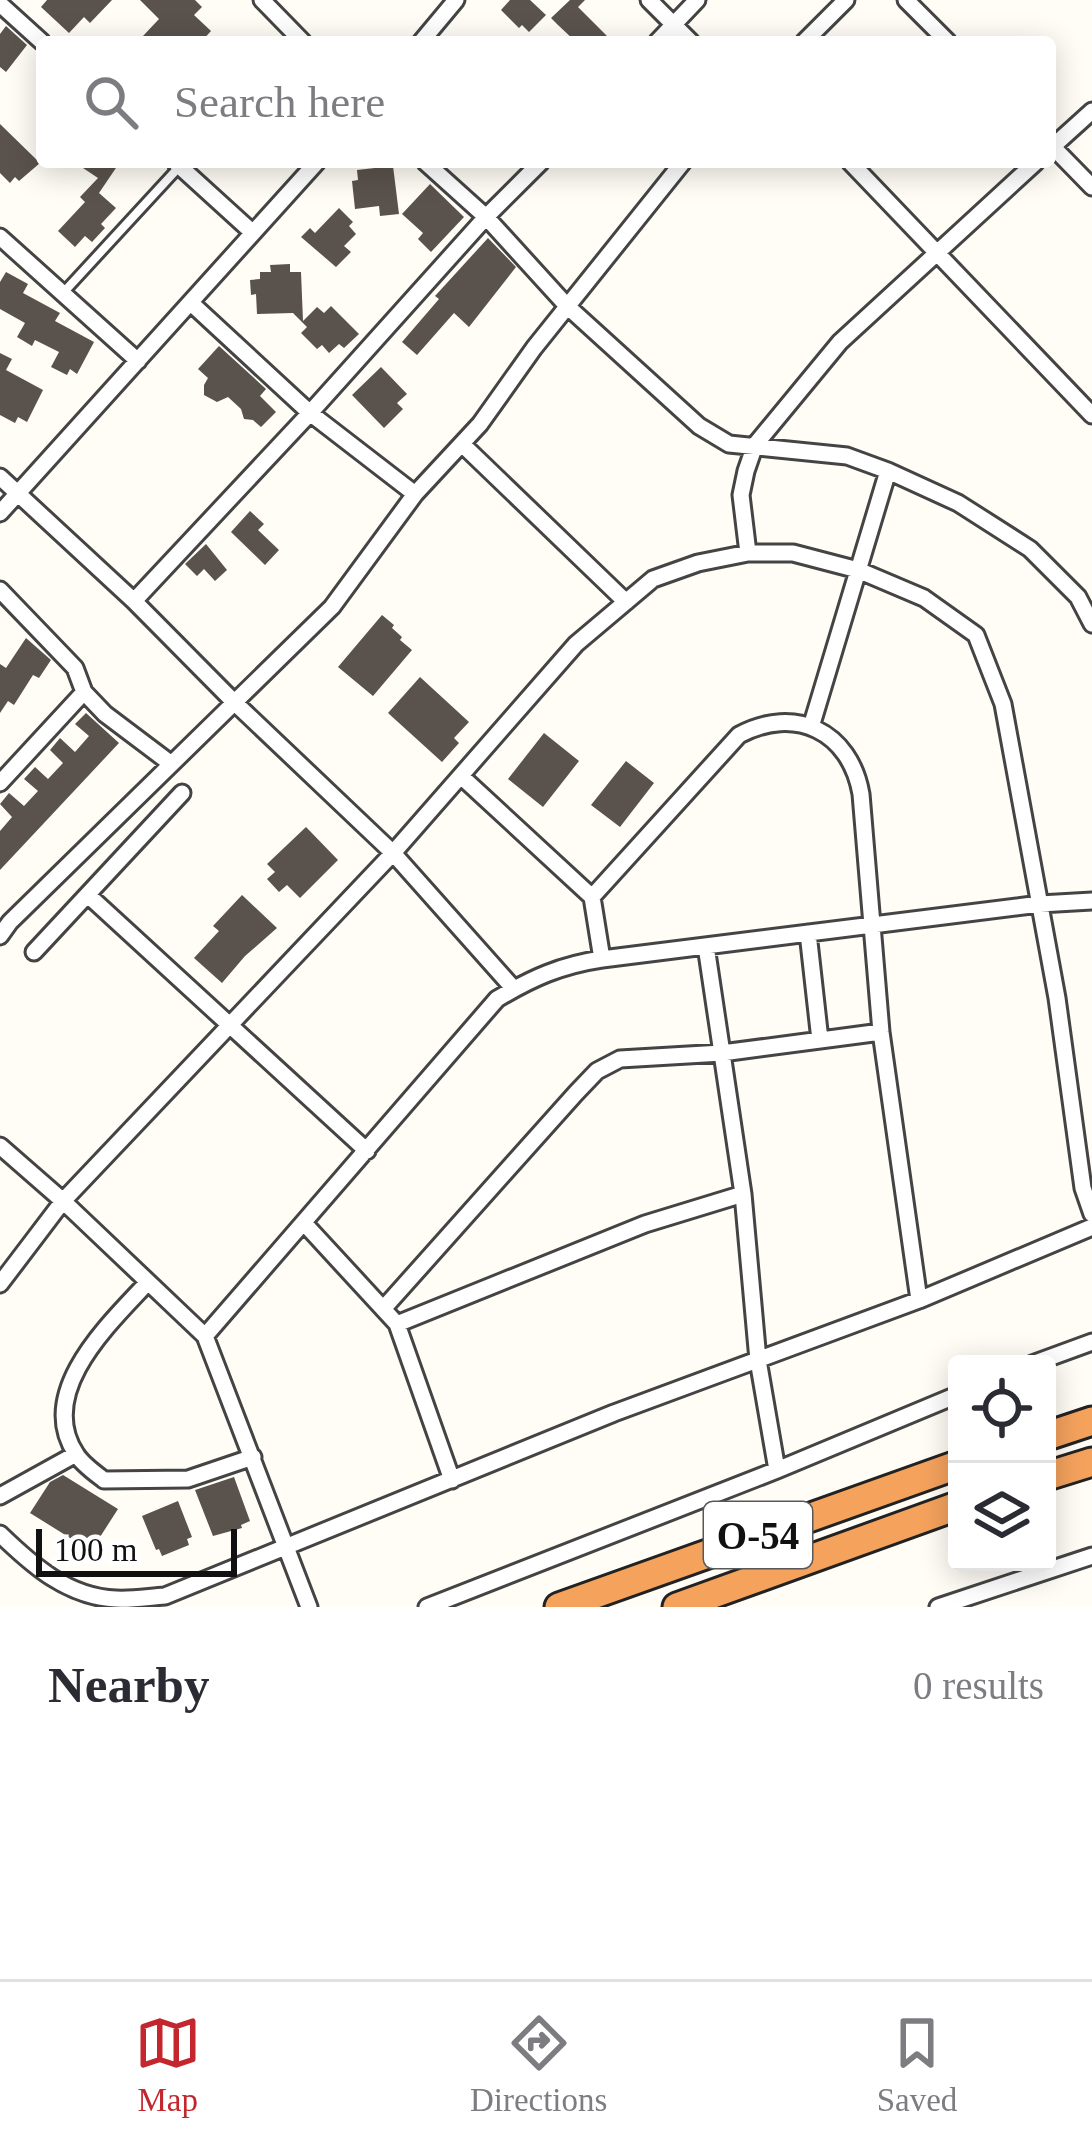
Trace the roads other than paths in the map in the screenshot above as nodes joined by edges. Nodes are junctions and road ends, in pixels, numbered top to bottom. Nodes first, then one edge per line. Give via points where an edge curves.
1 (262, 0) edge
2 (456, 0) edge
3 (649, 0) edge
4 (697, 0) edge
5 (846, 0) edge
6 (906, 0) edge
7 (0, 4) edge
8 (674, 24) junction
9 (297, 36) edge
10 (426, 36) edge
11 (663, 36) edge
12 (685, 36) edge
13 (810, 36) edge
14 (942, 36) edge
15 (36, 37) edge
16 (1092, 111) edge
17 (1056, 143) edge
18 (1056, 152) edge
19 (173, 168) edge
20 (181, 168) edge
21 (312, 168) edge
22 (432, 168) edge
23 (535, 168) edge
24 (678, 168) edge
25 (856, 168) edge
26 (1029, 168) edge
27 (1092, 187) edge
28 (486, 218) junction
29 (253, 233) junction
30 (0, 237) edge
31 (937, 253) junction
32 (62, 293) junction
33 (191, 303) junction
34 (567, 306) junction
35 (138, 361) junction
36 (310, 413) junction
37 (1092, 415) edge
38 (462, 444) junction
39 (755, 445) junction
40 (887, 471) junction
41 (0, 478) edge
42 (16, 493) junction
43 (415, 494) junction
44 (0, 513) edge
45 (748, 553) junction
46 (858, 570) junction
47 (0, 590) edge
48 (134, 602) junction
49 (626, 602) junction
50 (1092, 624) edge
51 (84, 692) junction
52 (233, 701) junction
53 (811, 727) junction
54 (170, 763) junction
55 (461, 777) junction
56 (0, 783) edge
57 (182, 793) dead end
58 (393, 854) junction
59 (89, 896) junction
60 (592, 897) junction
61 (1092, 902) edge
62 (1040, 904) junction
63 (3, 924) edge
64 (872, 925) junction
65 (808, 933) junction
66 (706, 946) junction
67 (34, 952) dead end
68 (602, 959) junction
69 (514, 988) junction
70 (231, 1024) junction
71 (881, 1032) junction
72 (820, 1040) junction
73 (722, 1053) junction
74 (0, 1146) edge
75 (367, 1150) junction
76 (743, 1194) junction
77 (63, 1201) junction
78 (1092, 1214) edge
79 (304, 1223) junction
80 (1092, 1227) edge
81 (148, 1282) junction
82 (0, 1284) edge
83 (919, 1300) junction
84 (383, 1309) junction
85 (397, 1324) junction
86 (206, 1336) junction
87 (1092, 1342) edge
88 (1056, 1355) edge
89 (758, 1360) junction
90 (948, 1399) edge
91 (1092, 1421) edge
92 (1056, 1433) edge
93 (76, 1454) junction
94 (253, 1457) junction
95 (1092, 1462) edge
96 (948, 1469) edge
97 (777, 1470) junction
98 (1056, 1474) edge
99 (452, 1480) junction
100 (0, 1496) edge
101 (948, 1509) edge
102 (0, 1534) edge
103 (288, 1547) junction
104 (1092, 1556) edge
105 (309, 1607) edge
106 (427, 1607) edge
107 (559, 1607) edge
108 (677, 1607) edge
109 (938, 1607) edge

1 - 9 street
2 - 10 street
3 - 8 street
4 - 8 street
5 - 13 street
6 - 14 street
7 - 15 street
8 - 11 street
8 - 12 street
16 - 17 street
18 - 27 street
19 - 32 lane
20 - 29 street
21 - 29 street
22 - 28 street
23 - 28 street
24 - 34 street
25 - 31 street
26 - 31 street
28 - 34 street
28 - 36 street
29 - 33 street
30 - 32 street
31 - 37 street
31 - 39 street via 840,342
32 - 35 street
33 - 35 street
33 - 36 street
34 - 38 street
34 - 39 street via 699,426 729,444
35 - 42 street
36 - 43 street
36 - 48 street
38 - 43 street
38 - 49 street
39 - 40 street via 847,456
39 - 45 street via 741,495
40 - 46 street
40 - 50 street via 1030,549 1078,597
41 - 42 street
42 - 44 street
42 - 48 street
43 - 52 street via 332,607
45 - 46 street via 793,553
45 - 49 street via 653,578
46 - 53 street
46 - 62 street via 924,598 976,635 1004,704
47 - 51 street via 75,668
48 - 52 street
49 - 55 street via 576,644
51 - 54 street
51 - 56 street
52 - 54 street
52 - 58 street
53 - 60 street via 767,723 739,735
53 - 64 street via 846,753 859,779
54 - 63 street
55 - 58 street
55 - 60 street
57 - 59 street
58 - 69 street
58 - 70 street
59 - 67 street
59 - 70 street
60 - 68 street
61 - 62 street
62 - 64 street
62 - 78 street
64 - 65 street
64 - 71 street
65 - 66 street
65 - 72 street
66 - 68 street
66 - 73 street
68 - 69 street
69 - 75 street
70 - 75 street
70 - 77 street
71 - 72 street
71 - 83 street
72 - 73 street
73 - 76 street
73 - 84 street via 620,1059 597,1071
74 - 77 street
75 - 79 street
76 - 85 street via 645,1224
76 - 89 street
77 - 81 street
77 - 82 street
79 - 84 street
79 - 86 street
80 - 83 street
81 - 86 street
81 - 93 street via 97,1336 69,1383 65,1424
83 - 89 street
84 - 85 street
85 - 99 street
86 - 94 street
87 - 88 street
89 - 97 street
89 - 99 street
90 - 97 street
91 - 92 highway
93 - 94 street via 104,1480 138,1482 188,1479
93 - 100 street
94 - 103 street
95 - 98 highway
96 - 107 highway, O-54
97 - 106 street
99 - 103 street
101 - 108 highway, O-54
102 - 103 street via 65,1585 116,1599 165,1596
103 - 105 street
104 - 109 street

